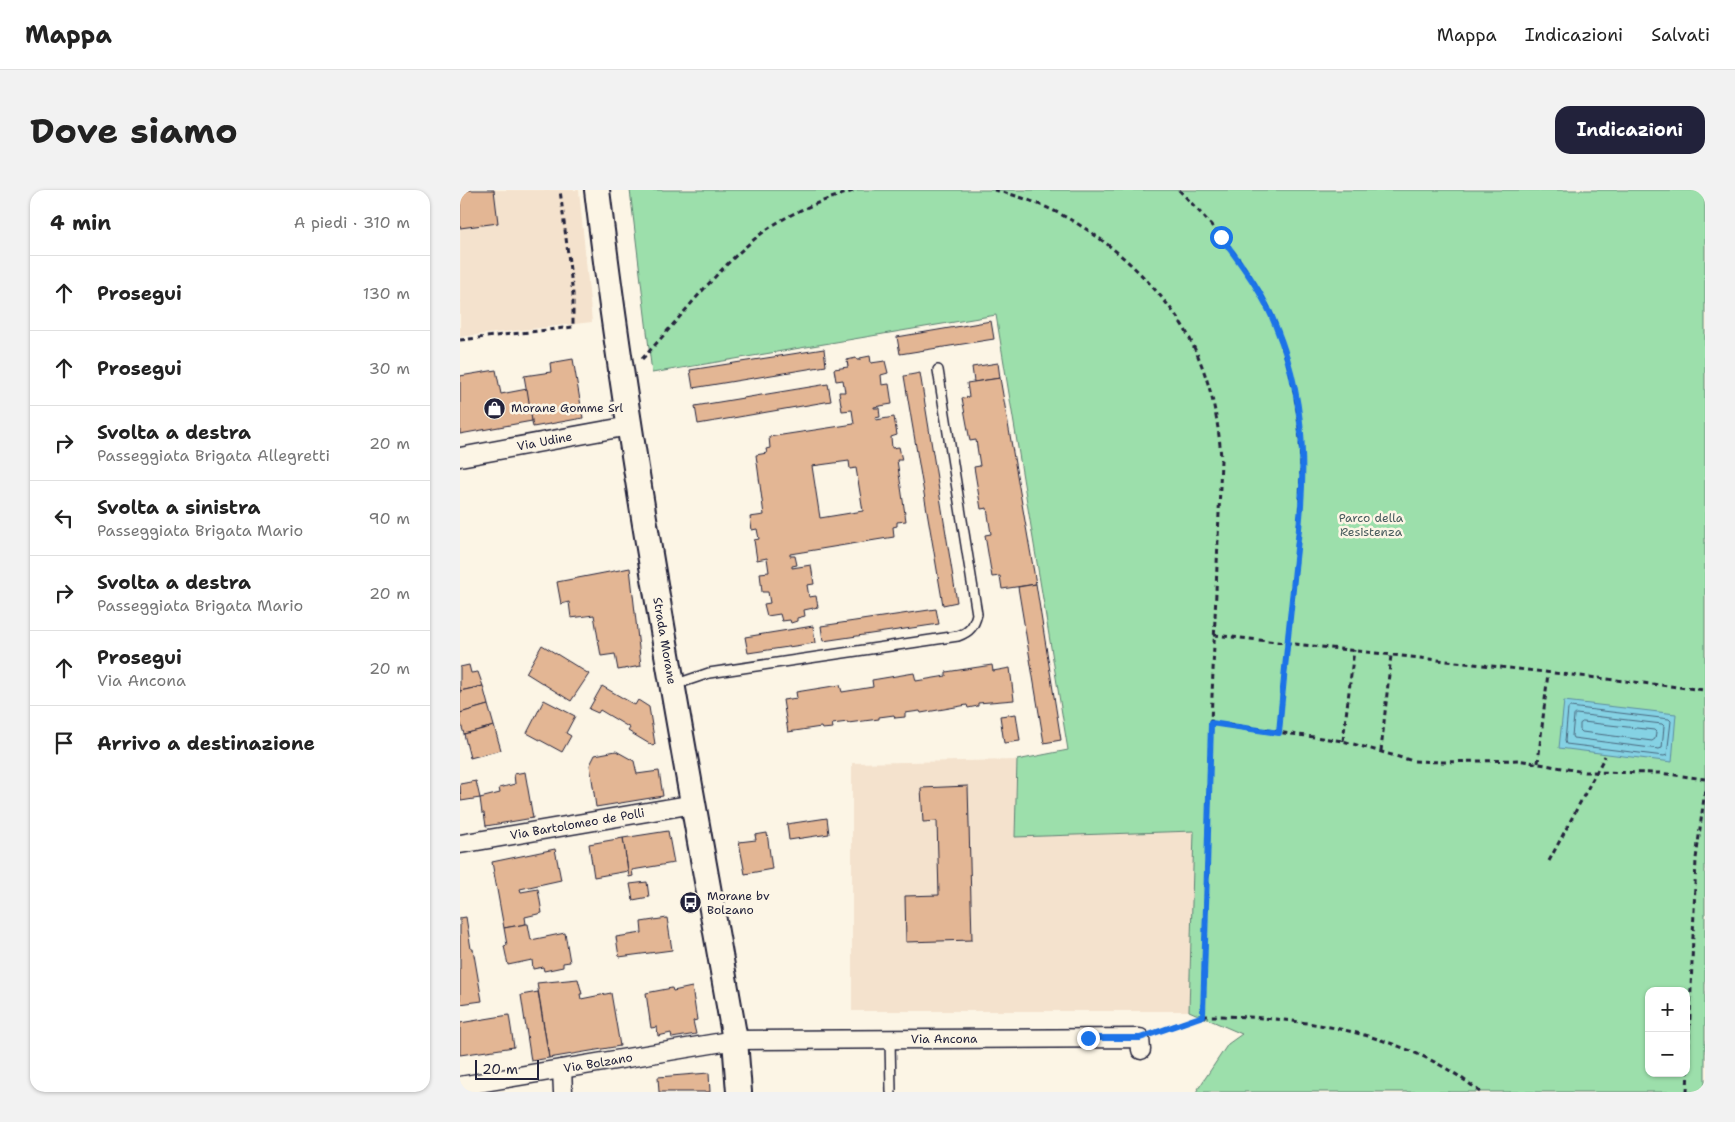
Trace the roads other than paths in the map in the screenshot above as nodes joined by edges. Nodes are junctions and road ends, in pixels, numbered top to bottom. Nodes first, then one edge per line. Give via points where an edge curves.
1 (597, 190) edge
2 (938, 370) dead end
3 (629, 426) junction
4 (460, 457) edge
5 (674, 686) junction
6 (694, 804) junction
7 (460, 844) edge
8 (890, 1039) junction
9 (736, 1040) junction
10 (1141, 1044) road end
11 (562, 1070) junction
12 (460, 1086) edge
13 (563, 1092) edge
14 (739, 1092) edge
15 (891, 1092) edge

1 - 3 street, Strada Morane
2 - 5 lane via 977,614 972,628 958,636 709,673
3 - 4 street, Via Udine
3 - 5 street, Strada Morane
5 - 6 street, Strada Morane
6 - 7 street, Via Bartolomeo de Polli
6 - 9 street, Strada Morane
8 - 9 street, Via Ancona
8 - 10 street, Via Ancona
8 - 15 lane
9 - 11 street, Via Bolzano
9 - 14 street, Strada Morane
11 - 12 street, Via Bolzano
11 - 13 street

